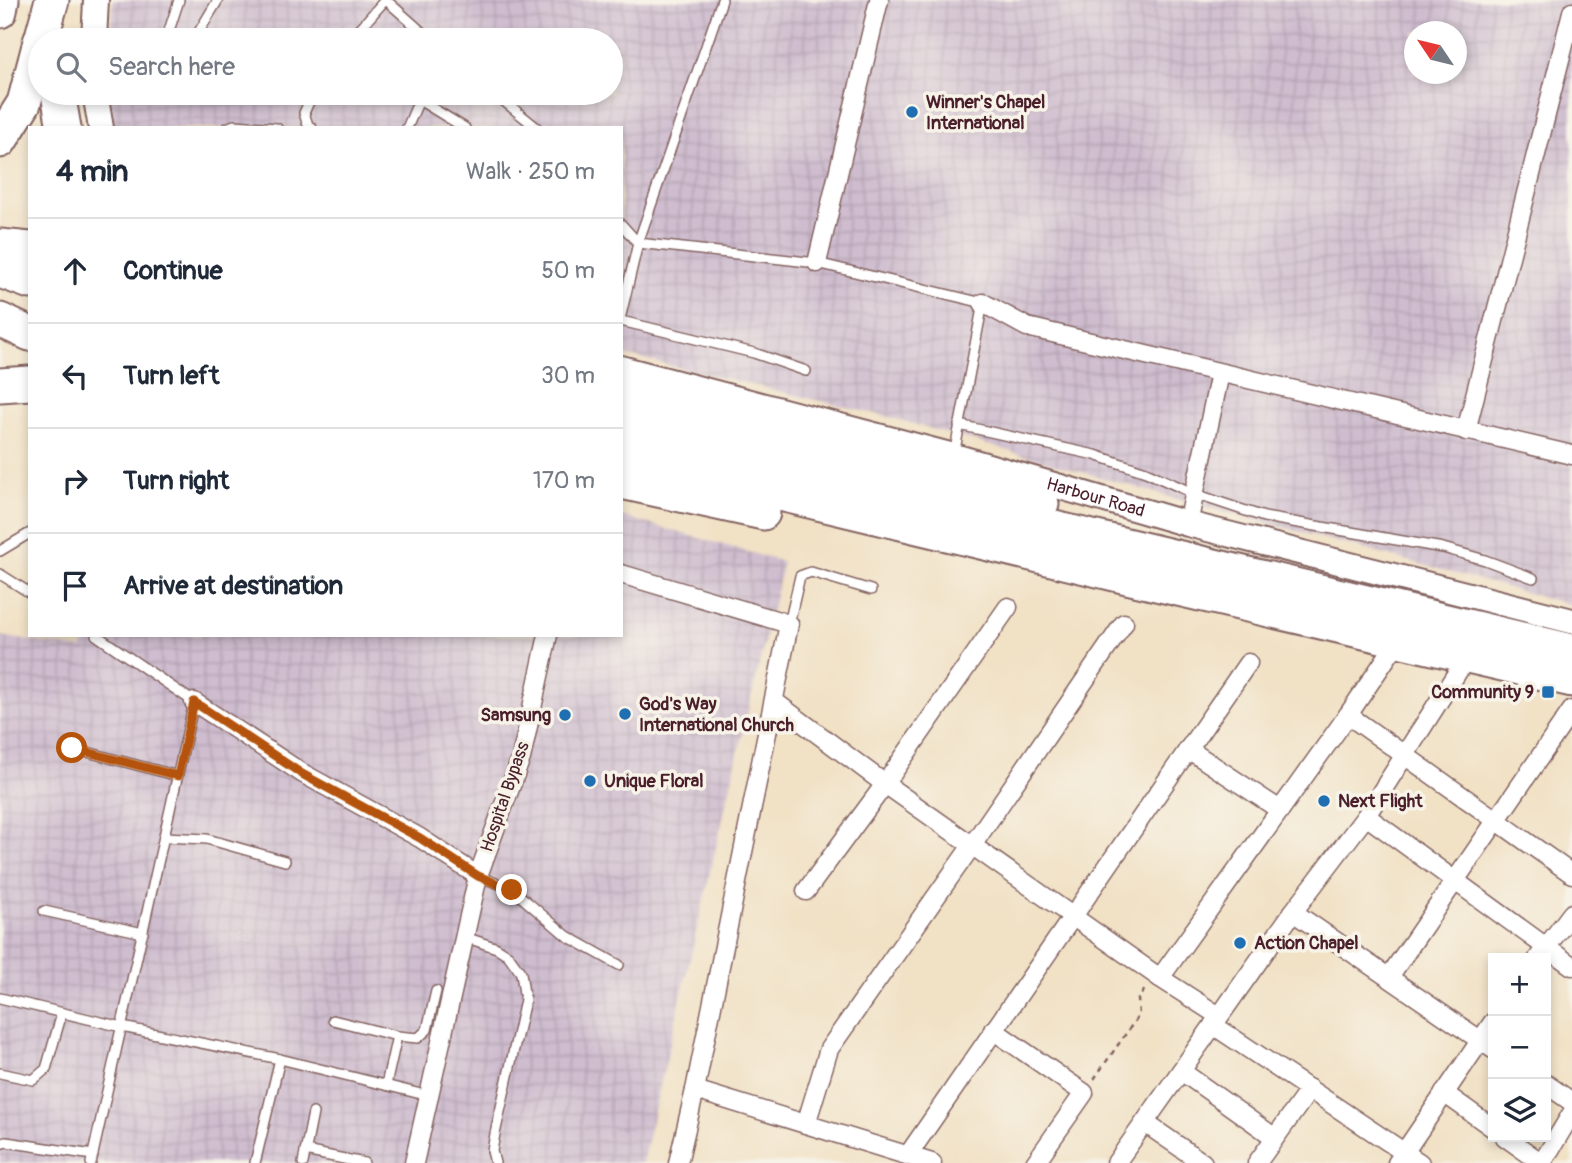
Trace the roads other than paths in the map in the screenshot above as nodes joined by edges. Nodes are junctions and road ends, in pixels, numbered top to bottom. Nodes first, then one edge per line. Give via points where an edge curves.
1 (2, 0) edge
2 (52, 0) edge
3 (57, 0) edge
4 (96, 0) edge
5 (179, 0) edge
6 (218, 0) edge
7 (386, 0) edge
8 (722, 0) edge
9 (879, 0) edge
10 (0, 11) edge
11 (1572, 12) edge
12 (44, 28) edge
13 (56, 28) edge
14 (95, 28) edge
15 (170, 28) edge
16 (201, 28) edge
17 (361, 28) edge
18 (418, 28) edge
19 (28, 88) edge
20 (60, 105) edge
21 (97, 105) edge
22 (308, 105) edge
23 (417, 105) edge
24 (434, 105) edge
25 (508, 105) edge
26 (64, 126) edge
27 (101, 126) edge
28 (309, 126) edge
29 (408, 126) edge
30 (462, 126) edge
31 (534, 126) edge
32 (0, 141) edge
33 (623, 226) edge
34 (638, 243) junction
35 (0, 246) edge
36 (28, 248) edge
37 (817, 263) junction
38 (0, 271) edge
39 (28, 281) edge
40 (0, 294) edge
41 (983, 303) junction
42 (28, 304) edge
43 (623, 307) edge
44 (0, 320) edge
45 (623, 321) edge
46 (28, 333) edge
47 (623, 369) edge
48 (806, 371) dead end
49 (1220, 373) junction
50 (28, 383) edge
51 (0, 385) edge
52 (623, 393) edge
53 (960, 425) junction
54 (623, 426) edge
55 (1466, 431) junction
56 (1572, 455) edge
57 (623, 456) edge
58 (954, 456) junction
59 (748, 471) junction
60 (623, 482) edge
61 (1195, 494) junction
62 (1188, 524) junction
63 (28, 534) edge
64 (0, 551) edge
65 (1034, 554) junction
66 (1229, 570) junction
67 (0, 574) edge
68 (623, 575) edge
69 (1533, 578) dead end
70 (871, 590) dead end
71 (28, 592) edge
72 (1008, 607) dead end
73 (1572, 621) edge
74 (789, 624) junction
75 (1124, 624) dead end
76 (99, 637) edge
77 (548, 637) edge
78 (1398, 641) junction
79 (1572, 652) edge
80 (1467, 657) junction
81 (1248, 663) dead end
82 (1572, 680) edge
83 (194, 702) junction
84 (775, 702) junction
85 (1572, 710) edge
86 (1348, 715) junction
87 (72, 748) dead end
88 (1188, 749) junction
89 (1405, 755) junction
90 (178, 776) junction
91 (885, 784) junction
92 (1280, 810) junction
93 (1366, 816) junction
94 (1498, 820) junction
95 (164, 837) junction
96 (973, 844) junction
97 (285, 861) dead end
98 (1572, 874) edge
99 (478, 876) junction
100 (1456, 881) junction
101 (806, 891) dead end
102 (44, 911) dead end
103 (1293, 912) junction
104 (1572, 913) edge
105 (1073, 915) junction
106 (143, 933) junction
107 (465, 937) junction
108 (1542, 953) edge
109 (1551, 957) edge
110 (619, 965) dead end
111 (1572, 966) edge
112 (1389, 977) junction
113 (1160, 978) junction
114 (436, 991) dead end
115 (0, 998) edge
116 (62, 1013) junction
117 (439, 1018) junction
118 (333, 1020) dead end
119 (1216, 1021) junction
120 (122, 1027) junction
121 (993, 1030) junction
122 (397, 1036) junction
123 (1487, 1044) edge
124 (280, 1059) junction
125 (1181, 1070) junction
126 (0, 1073) edge
127 (386, 1085) junction
128 (1551, 1087) edge
129 (1310, 1089) junction
130 (695, 1090) junction
131 (1444, 1093) junction
132 (429, 1096) junction
133 (1572, 1102) edge
134 (313, 1112) dead end
135 (1572, 1113) edge
136 (1145, 1123) junction
137 (806, 1124) junction
138 (1488, 1124) edge
139 (1274, 1137) junction
140 (1512, 1142) edge
141 (0, 1144) edge
142 (306, 1151) junction
143 (908, 1155) junction
144 (1400, 1158) edge
145 (92, 1159) edge
146 (256, 1163) edge
147 (303, 1163) edge
148 (364, 1163) edge
149 (414, 1163) edge
150 (495, 1163) edge
151 (678, 1163) edge
152 (932, 1163) edge
153 (1035, 1163) edge
154 (1116, 1163) edge
155 (1202, 1163) edge
156 (1257, 1163) edge
157 (1420, 1163) edge
158 (1542, 1163) edge

1 - 10 highway
2 - 12 highway
3 - 13 highway
4 - 14 street
5 - 15 lane
6 - 16 lane
7 - 17 lane
7 - 18 lane
8 - 34 lane
9 - 37 street
11 - 55 street
19 - 32 highway
20 - 26 highway
21 - 27 street
22 - 28 lane via 304,113
23 - 29 lane
24 - 30 lane
25 - 31 lane
33 - 34 lane
34 - 37 lane
34 - 43 lane
35 - 36 highway
37 - 41 lane
38 - 39 highway
40 - 42 highway
41 - 49 street via 1027,327
41 - 53 lane
44 - 46 highway
45 - 48 lane via 754,353
47 - 58 street, Harbour Road
49 - 55 street
49 - 61 street
50 - 51 highway
52 - 66 highway via 1139,532
53 - 58 lane
53 - 61 lane via 1095,455
54 - 59 highway
55 - 56 street
57 - 59 highway
58 - 62 street, Harbour Road
59 - 65 highway
59 - 66 highway
60 - 65 highway via 931,548
61 - 62 street
61 - 69 lane via 1264,517 1443,548
62 - 73 street, Harbour Road
63 - 64 lane
65 - 78 highway
66 - 79 highway
67 - 71 lane
68 - 74 street
70 - 74 lane via 811,572 800,576
72 - 91 street
74 - 84 street
75 - 96 street
76 - 83 lane
77 - 99 street, Hospital Bypass via 521,758
78 - 80 highway
78 - 86 street
80 - 82 highway
80 - 89 street
81 - 88 street
83 - 90 lane
83 - 99 street via 302,774 420,838
84 - 91 street
84 - 130 street
85 - 94 street
86 - 89 street
86 - 92 street
87 - 90 lane
88 - 92 street
88 - 105 street
89 - 93 street
89 - 94 street
90 - 95 lane
91 - 96 street
91 - 101 street
92 - 113 street
93 - 100 street
93 - 103 street
94 - 98 street
94 - 100 street
95 - 97 lane via 207,839
95 - 106 lane
96 - 105 street
96 - 137 street via 828,1049
99 - 107 street, Hospital Bypass
99 - 110 lane via 512,890 567,936
100 - 108 street
100 - 112 street
102 - 106 lane
103 - 112 street
103 - 119 street
104 - 108 street
105 - 113 street
105 - 121 street
106 - 120 lane
107 - 117 street, Hospital Bypass
107 - 150 lane via 508,955 521,973 525,1000 495,1134
109 - 111 street
112 - 123 street
113 - 119 street
114 - 117 lane
115 - 116 lane
116 - 120 lane
116 - 126 lane via 41,1074 33,1080
117 - 122 lane via 422,1036
117 - 132 street, Hospital Bypass
118 - 122 lane
119 - 125 street
119 - 129 street
120 - 124 lane
120 - 145 lane
121 - 143 street
121 - 153 street via 1084,1093
122 - 127 lane
123 - 131 street
124 - 127 lane
124 - 146 lane
125 - 136 street
125 - 139 street
127 - 132 lane
128 - 133 street
129 - 139 street
129 - 144 street
130 - 137 street
130 - 151 street
131 - 138 street
131 - 144 street
132 - 149 street, Hospital Bypass
134 - 142 lane
135 - 158 street
136 - 154 street
136 - 155 street
137 - 143 street
139 - 156 street
140 - 158 street
141 - 145 lane
142 - 147 lane
142 - 148 lane
143 - 152 street
144 - 157 street

